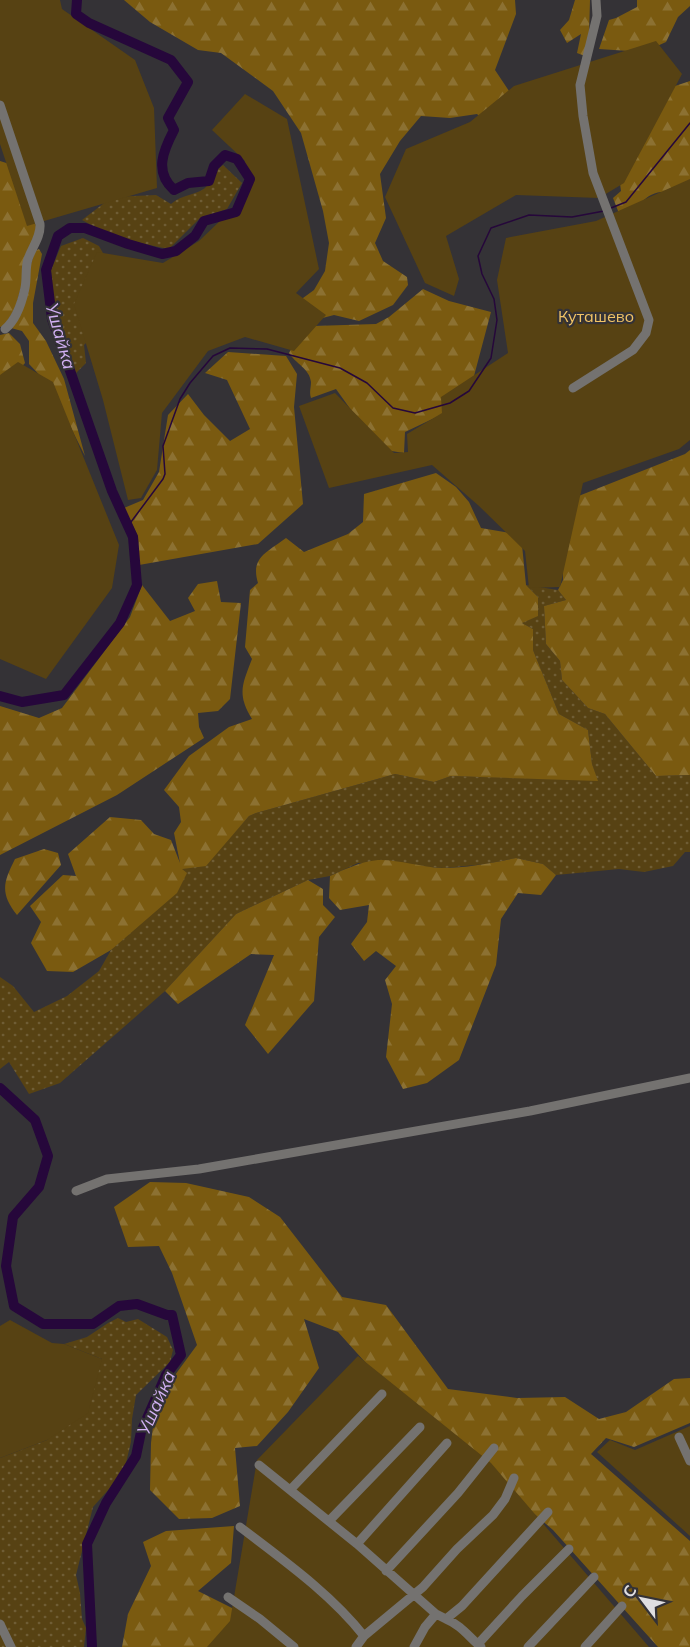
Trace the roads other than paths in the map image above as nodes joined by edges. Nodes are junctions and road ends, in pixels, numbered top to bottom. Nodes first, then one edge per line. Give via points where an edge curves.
1 (596, 0) edge
2 (0, 105) edge
3 (5, 329) dead end
4 (573, 388) dead end
5 (690, 1078) edge
6 (76, 1191) dead end
7 (382, 1394) dead end
8 (420, 1426) dead end
9 (679, 1437) dead end
10 (447, 1443) dead end
11 (494, 1448) dead end
12 (690, 1461) edge
13 (260, 1465) dead end
14 (514, 1478) dead end
15 (290, 1490) junction
16 (548, 1512) dead end
17 (329, 1521) junction
18 (240, 1527) dead end
19 (357, 1544) junction
20 (569, 1549) dead end
21 (386, 1571) junction
22 (594, 1577) dead end
23 (415, 1594) junction
24 (228, 1596) dead end
25 (622, 1606) dead end
26 (436, 1614) junction
27 (446, 1619) junction
28 (0, 1624) edge
29 (364, 1636) junction
30 (480, 1646) edge
31 (11, 1647) edge
32 (294, 1647) edge
33 (356, 1647) edge
34 (414, 1647) edge
35 (528, 1647) edge
36 (585, 1647) edge

1 - 4 street via 597,16 580,85 583,116 593,173 649,320 646,333 633,350
2 - 3 street via 40,224 17,313
5 - 6 street via 210,1168 107,1179
7 - 15 street
8 - 17 street
9 - 12 street
10 - 19 street
11 - 21 street
13 - 15 street
14 - 23 street via 493,1515
15 - 17 street
16 - 27 street
17 - 19 street
18 - 29 street via 298,1572
19 - 21 street
20 - 30 street
21 - 23 street
22 - 35 street
23 - 26 street
23 - 29 street
24 - 32 street
25 - 36 street
26 - 27 street
26 - 34 street
27 - 30 street via 458,1624
28 - 31 street
29 - 33 street

